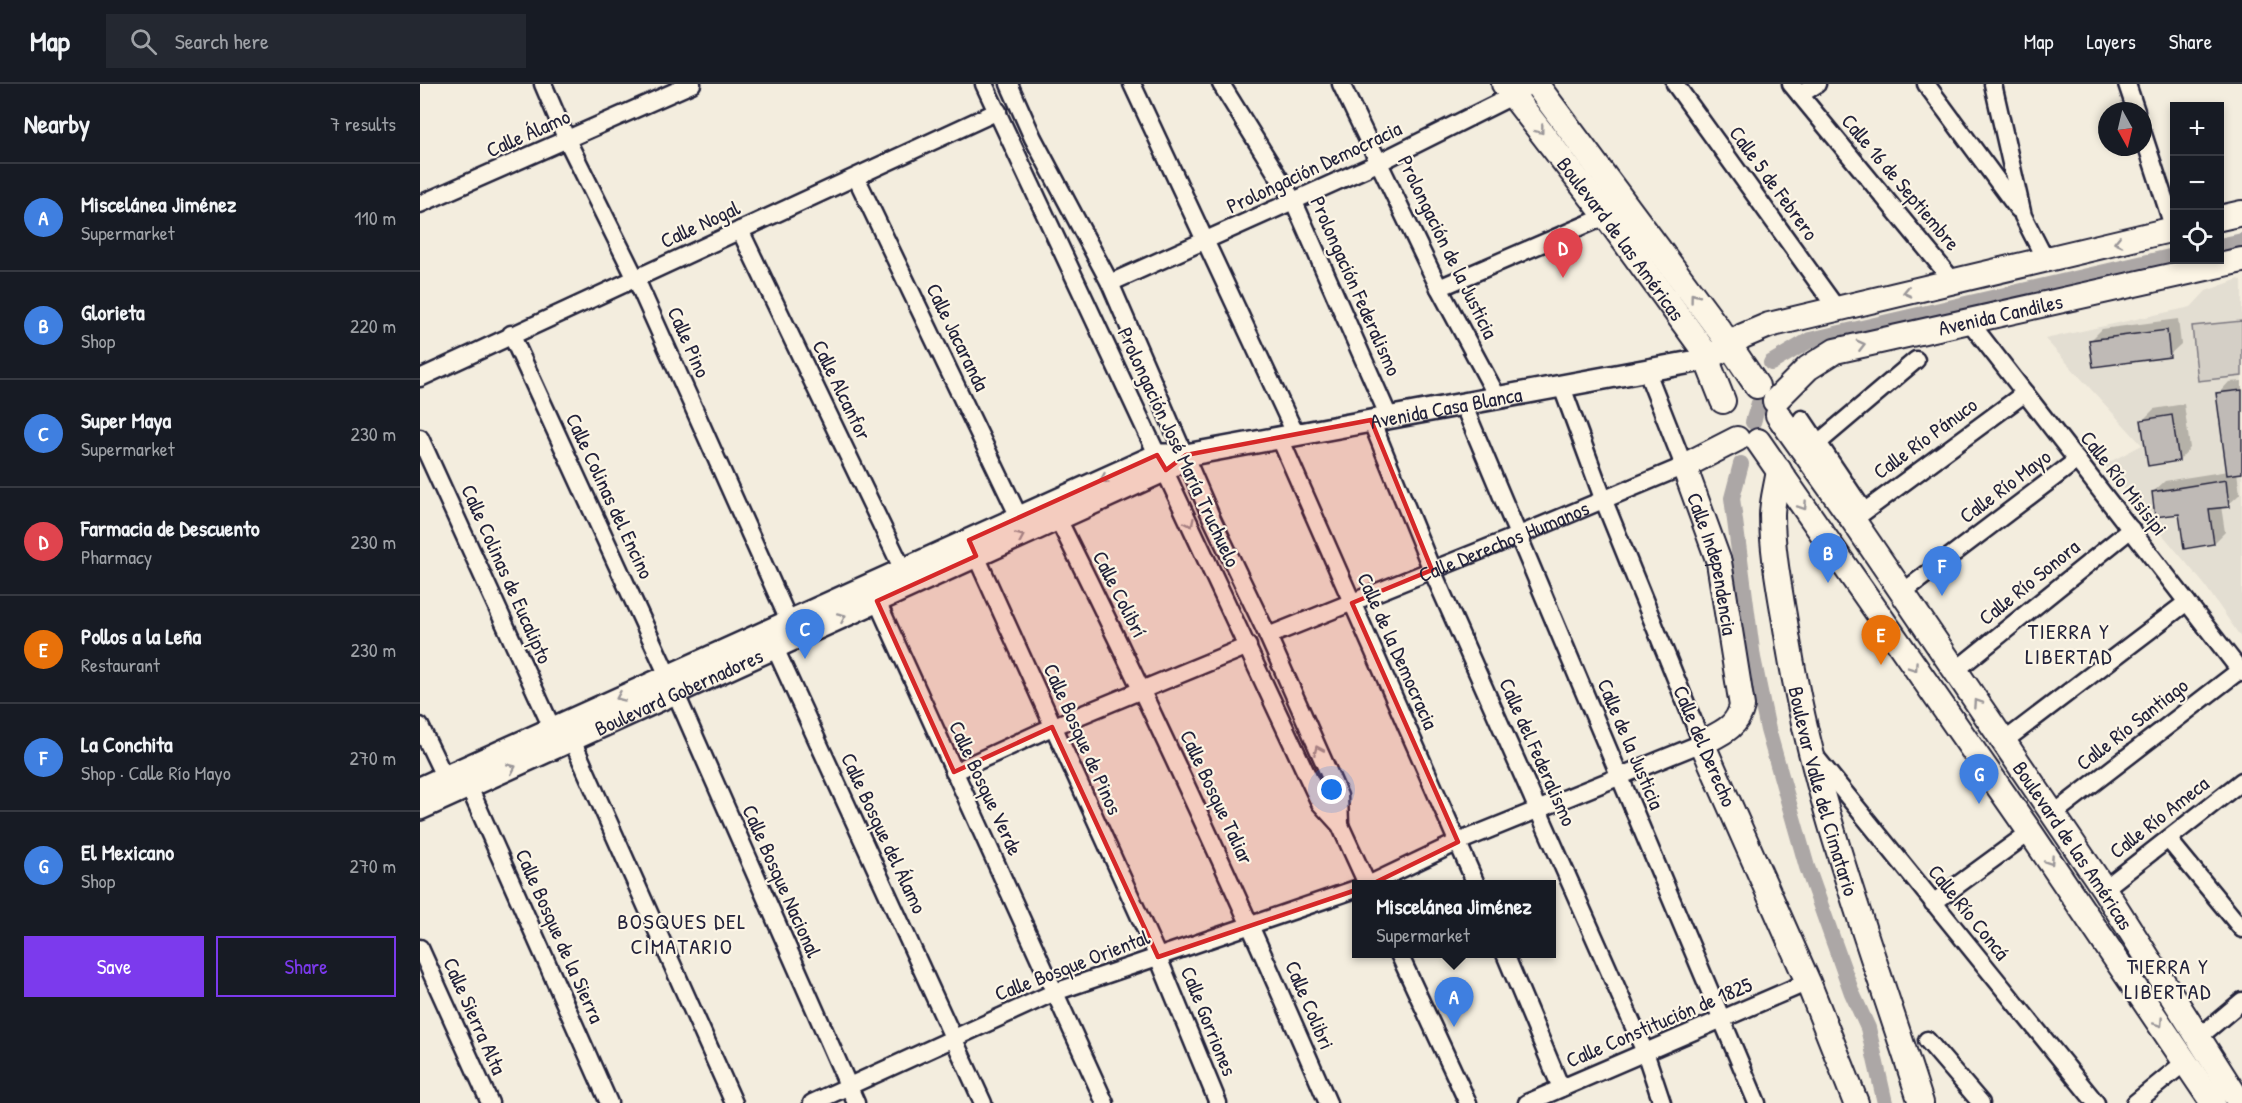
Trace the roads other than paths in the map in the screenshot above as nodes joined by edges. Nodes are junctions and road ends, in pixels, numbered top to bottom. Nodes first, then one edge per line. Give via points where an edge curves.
1 (543, 84) edge
2 (692, 84) edge
3 (984, 84) edge
4 (1009, 84) edge
5 (1132, 84) edge
6 (1221, 84) edge
7 (1341, 84) edge
8 (1675, 84) edge
9 (1817, 84) edge
10 (1926, 84) edge
11 (1993, 84) edge
12 (2127, 84) edge
13 (1522, 87) edge
14 (673, 88) edge
15 (1796, 90) edge
16 (2133, 102) edge
17 (998, 111) junction
18 (567, 140) junction
19 (2150, 156) edge
20 (1380, 162) junction
21 (856, 177) junction
22 (1294, 202) junction
23 (420, 204) edge
24 (2242, 213) edge
25 (1606, 216) junction
26 (2023, 216) junction
27 (2170, 217) edge
28 (2224, 217) edge
29 (740, 230) junction
30 (2170, 230) edge
31 (1205, 242) junction
32 (2045, 260) junction
33 (2242, 260) edge
34 (636, 279) junction
35 (1953, 281) junction
36 (1110, 283) junction
37 (1439, 288) junction
38 (1837, 309) junction
39 (1970, 321) junction
40 (511, 334) junction
41 (1728, 345) junction
42 (1708, 359) junction
43 (1916, 360) dead end
44 (1647, 372) junction
45 (420, 378) edge
46 (1562, 387) junction
47 (2025, 393) junction
48 (1498, 398) junction
49 (1723, 401) junction
50 (1463, 404) junction
51 (1778, 405) junction
52 (1380, 418) junction
53 (1287, 435) junction
54 (420, 438) edge
55 (1747, 440) junction
56 (1818, 443) junction
57 (1186, 455) junction
58 (2077, 460) junction
59 (1161, 463) junction
60 (1684, 466) junction
61 (1779, 470) junction
62 (1604, 501) junction
63 (1859, 516) junction
64 (1019, 517) junction
65 (1058, 519) junction
66 (2131, 529) junction
67 (1517, 536) junction
68 (973, 548) junction
69 (903, 570) junction
70 (1432, 570) junction
71 (1903, 592) junction
72 (877, 602) junction
73 (2187, 602) junction
74 (1352, 603) junction
75 (789, 621) junction
76 (1268, 636) junction
77 (1248, 646) junction
78 (775, 648) junction
79 (1955, 671) junction
80 (2241, 671) edge
81 (671, 685) junction
82 (1142, 688) junction
83 (420, 726) edge
84 (1052, 727) junction
85 (552, 728) junction
86 (572, 740) junction
87 (2003, 742) junction
88 (1702, 743) junction
89 (1809, 749) junction
90 (954, 772) junction
91 (444, 776) junction
92 (1621, 776) junction
93 (2241, 784) edge
94 (469, 787) junction
95 (420, 788) edge
96 (420, 809) edge
97 (1540, 809) junction
98 (2052, 815) junction
99 (1340, 825) junction
100 (2030, 832) junction
101 (2168, 839) junction
102 (1458, 842) junction
103 (1367, 880) edge
104 (1379, 880) edge
105 (1474, 880) edge
106 (2104, 889) junction
107 (1352, 890) edge
108 (1933, 903) junction
109 (1251, 924) junction
110 (2242, 929) edge
111 (420, 948) edge
112 (1158, 957) junction
113 (1401, 958) edge
114 (1507, 958) edge
115 (1808, 982) junction
116 (1056, 992) junction
117 (2242, 1001) edge
118 (1723, 1019) junction
119 (953, 1037) junction
120 (2198, 1038) junction
121 (1927, 1040) dead end
122 (1646, 1052) junction
123 (2185, 1062) junction
124 (848, 1087) junction
125 (1561, 1088) junction
126 (490, 1103) edge
127 (609, 1103) edge
128 (734, 1103) edge
129 (812, 1103) edge
130 (856, 1103) edge
131 (983, 1103) edge
132 (1104, 1103) edge
133 (1218, 1103) edge
134 (1328, 1103) edge
135 (1468, 1103) edge
136 (1527, 1103) edge
137 (1662, 1103) edge
138 (1757, 1103) edge
139 (1856, 1103) edge
140 (1921, 1103) edge
141 (1981, 1103) edge
142 (2096, 1103) edge
143 (2135, 1103) edge
144 (2213, 1103) edge
145 (2240, 1103) edge

1 - 18 street, Calle Pino
2 - 14 street, Calle Álamo
3 - 17 street, Prolongación José María Truchuelo
4 - 36 street, Prolongación José María Truchuelo via 1033,138
5 - 31 street, Calle de la Democracia
6 - 22 street, Prolongación Federalismo
7 - 20 street, Prolongación de la Justicia
8 - 38 street, Calle 5 de Febrero
9 - 15 street
10 - 26 street
11 - 26 street
12 - 16 street
13 - 20 street, Prolongación Democracia
13 -> 25 main road, Boulevard de las Américas
41 -> 13 main road, Boulevard de las Américas
14 - 18 street, Calle Álamo
15 - 35 street, Calle 16 de Septiembre
17 - 21 street, Calle Nogal
17 - 59 street, Prolongación José María Truchuelo
18 - 23 street, Calle Álamo
18 - 34 street, Calle Pino
19 - 27 street
20 - 22 street, Prolongación Democracia
20 - 37 street, Prolongación de la Justicia
21 - 29 street, Calle Nogal
21 - 64 street, Calle Jacaranda
22 - 31 street, Prolongación Democracia
22 - 52 street, Prolongación Federalismo
24 - 28 main road
25 - 37 street
25 - 42 main road, Boulevard de las Américas
26 - 32 street
29 - 34 street, Calle Nogal
29 - 69 street, Calle Alcanfor
30 -> 32 main road, Avenida Candiles
31 - 36 street, Prolongación Democracia
31 - 53 street, Calle de la Democracia
32 - 35 main road, Avenida Candiles
33 - 39 main road, Avenida Candiles
34 - 40 street, Calle Nogal
34 - 75 street, Calle Pino
35 -> 38 main road, Avenida Candiles
36 - 57 street, Prolongación José María Truchuelo
37 - 48 street, Prolongación de la Justicia
38 - 41 main road, Avenida Candiles via 1769,325
39 - 47 street, Calle Río Misisipi
51 -> 39 main road, Avenida Candiles via 1808,368 1835,351
40 - 45 street, Calle Nogal
40 - 81 street, Calle Colinas del Encino
41 - 42 main road, Avenida Candiles
41 - 51 main road, Boulevard de las Américas
42 - 44 street, Avenida Casa Blanca
42 - 49 main road, Boulevard de las Américas
43 - 56 street
44 - 46 street, Avenida Casa Blanca
44 - 60 street, Calle Independencia
46 - 48 street, Avenida Casa Blanca
46 - 62 street, Calle del Derecho
47 - 58 street, Calle Río Misisipi
47 - 63 street, Calle Río Pánuco
48 - 50 street, Avenida Casa Blanca
49 - 51 main road via 1737,388
49 - 55 main road via 1722,421
50 - 52 street, Avenida Casa Blanca
50 - 67 street, Calle de la Justicia
51 - 55 main road via 1773,430
51 - 56 street, Boulevard de las Américas
51 - 63 main road, Boulevard de las Américas
52 - 53 street, Avenida Casa Blanca
52 - 70 street, Calle del Federalismo
53 - 57 street, Avenida Casa Blanca
53 - 74 street, Calle de la Democracia
54 - 85 street, Calle Colinas de Eucalipto
55 - 60 main road, Calle Derechos Humanos
55 - 61 main road, Boulevard de las Américas
56 - 63 street, Boulevard de las Américas
57 - 59 street, Avenida Casa Blanca
57 - 76 street, Prolongación José María Truchuelo
58 - 66 street, Calle Río Misisipi
58 - 71 street, Calle Río Mayo
59 -> 64 street, Boulevard Gobernadores
59 - 65 street, Boulevard Gobernadores
59 -> 77 street, Prolongación José María Truchuelo
60 - 62 street, Calle Derechos Humanos
60 - 88 main road, Calle Independencia via 1719,562 1742,706 1739,718 1730,728
61 - 89 main road, Boulevar Valle del Cimatario via 1772,514 1777,569 1793,677
61 -> 100 main road, Boulevard de las Américas
62 - 67 street, Calle Derechos Humanos
62 - 88 street, Calle del Derecho
63 - 71 main road, Boulevard de las Américas
64 - 68 street, Boulevard Gobernadores
68 -> 65 street, Boulevard Gobernadores
65 - 82 street, Calle Colibrí
66 - 73 street, Calle Río Misisipi
66 - 79 street, Calle Río Sonora
67 - 70 street, Calle Derechos Humanos
67 - 92 street, Calle de la Justicia
68 - 69 street, Boulevard Gobernadores
68 - 72 street, Boulevard Gobernadores
68 - 84 street, Calle Bosque de Pinos
69 - 75 street, Boulevard Gobernadores
70 - 74 street, Calle Derechos Humanos
70 - 97 street, Calle del Federalismo
71 - 79 main road, Boulevard de las Américas
78 -> 72 street, Boulevard Gobernadores
72 - 90 street, Calle Bosque Verde
73 - 80 street, Calle Río Misisipi
73 - 87 street
74 - 76 street, Calle Derechos Humanos
74 - 102 street, Calle de la Democracia
75 - 81 street, Boulevard Gobernadores
99 -> 76 street, Prolongación José María Truchuelo via 1339,796
77 - 82 street
77 - 99 street, Prolongación José María Truchuelo via 1320,803
78 - 81 street, Boulevard Gobernadores
78 - 119 street, Calle Bosque del Álamo
87 -> 79 main road, Boulevard de las Américas
80 - 98 street, Calle Río Santiago
81 -> 85 street, Boulevard Gobernadores
81 - 86 street, Boulevard Gobernadores
81 - 124 street, Calle Bosque Nacional
82 - 84 street
82 - 109 street, Calle Bosque Taliar
83 - 91 street
84 - 90 street
84 - 112 street, Calle Bosque de Pinos
85 - 91 street, Boulevard Gobernadores
94 -> 86 street, Boulevard Gobernadores
86 - 128 street
87 - 98 main road, Boulevard de las Américas
88 - 92 street
88 - 115 main road, Calle del Derecho
89 - 108 street, Calle Río Concá
89 - 140 main road, Boulevar Valle del Cimatario
90 - 116 street, Calle Bosque Verde
91 - 95 street, Boulevard Gobernadores
92 - 97 street
92 - 118 street, Calle de la Justicia
93 - 101 street, Calle Río Ameca
94 - 96 street, Boulevard Gobernadores
94 - 127 street, Calle Bosque de la Sierra
97 - 102 street
97 - 122 street, Calle del Federalismo
98 - 106 main road, Boulevard de las Américas
99 - 103 street, Prolongación José María Truchuelo
100 - 108 street
100 -> 123 main road, Boulevard de las Américas
101 - 106 street, Calle Río Ameca
101 - 110 street
102 - 104 street
102 - 105 street, Calle de la Democracia
106 - 120 main road, Boulevard de las Américas
107 - 109 street, Calle Bosque Oriental
108 - 142 street, Calle Río Concá
109 - 112 street, Calle Bosque Oriental
109 - 134 street, Calle Colibri
111 - 126 street, Calle Sierra Alta
112 - 116 street, Calle Bosque Oriental
112 - 133 street, Calle Gorriones
113 - 135 street
114 - 125 street
115 - 118 street, Calle Constitución de 1825
115 - 139 main road, Calle del Derecho
116 - 119 street, Calle Bosque Oriental
116 - 132 street, Calle Bosque Verde
117 - 120 street
118 - 122 street, Calle Constitución de 1825
118 - 138 street, Calle de la Justicia
119 - 124 street, Calle Bosque Oriental
119 - 131 street, Calle Bosque del Álamo
120 - 145 main road, Boulevard de las Américas
121 - 141 street
122 - 125 street, Calle Constitución de 1825
122 - 137 street, Calle del Federalismo
123 - 143 street
123 - 144 main road, Boulevard de las Américas
124 - 129 street, Calle Bosque Oriental
124 - 130 street, Calle Bosque Nacional
125 - 136 street, Calle Constitución de 1825

